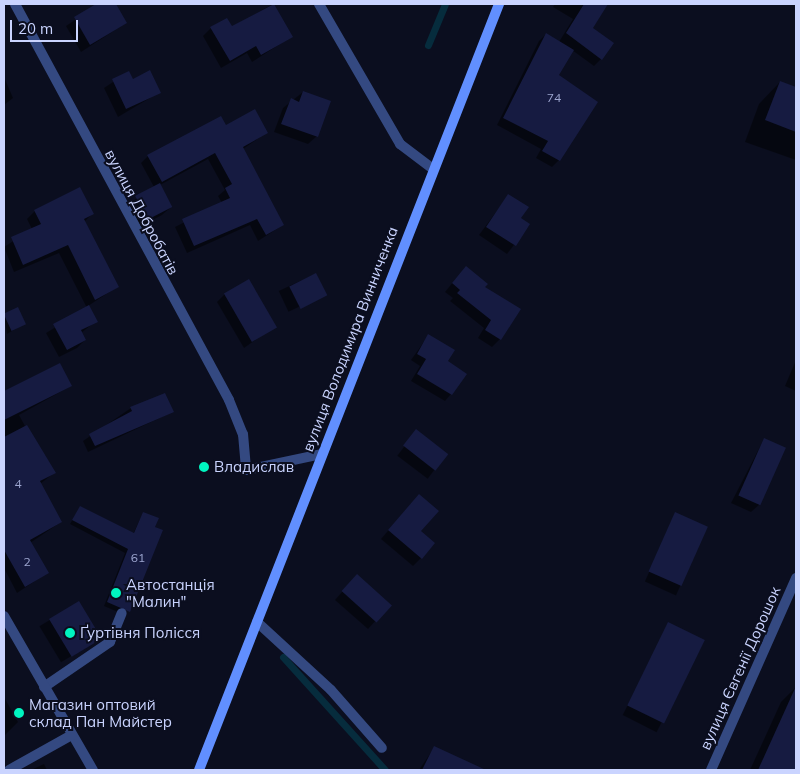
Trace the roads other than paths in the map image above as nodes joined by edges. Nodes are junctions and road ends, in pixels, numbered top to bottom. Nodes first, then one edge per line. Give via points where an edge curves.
1 (15, 4) edge
2 (319, 4) edge
3 (499, 4) edge
4 (433, 169) junction
5 (322, 454) junction
6 (796, 578) edge
7 (122, 613) dead end
8 (4, 616) edge
9 (257, 622) junction
10 (44, 686) junction
11 (72, 735) junction
12 (382, 748) dead end
13 (9, 770) edge
14 (93, 770) edge
15 (199, 770) edge
16 (711, 770) edge

1 - 5 street, вулиця Добробатів via 213,368 243,434 246,470
2 - 4 street via 400,144
3 - 4 main road, вулиця Володимира Винниченка
4 - 5 main road, вулиця Володимира Винниченка
5 - 9 main road, вулиця Володимира Винниченка
6 - 16 street, вулиця Євгенії Дорошок
7 - 10 street via 110,642
8 - 10 street
9 - 12 street via 331,690
9 - 15 main road, вулиця Володимира Винниченка
10 - 11 street
11 - 13 street
11 - 14 street

